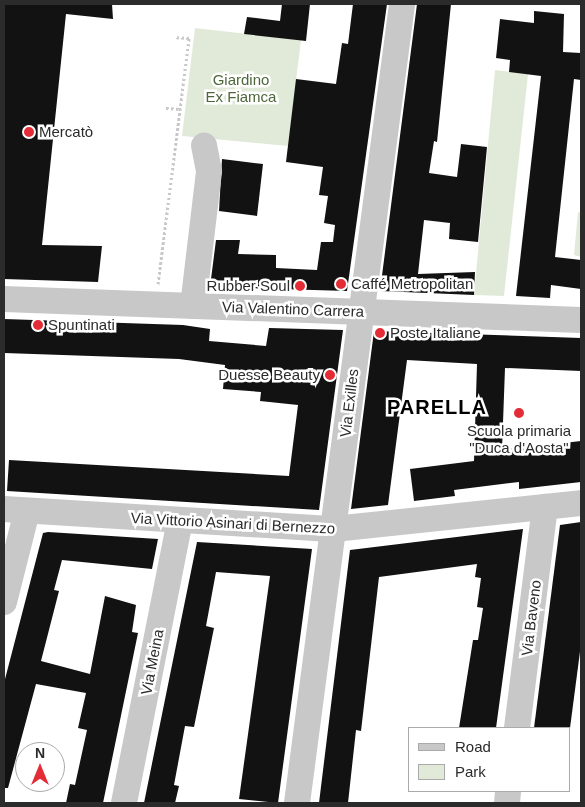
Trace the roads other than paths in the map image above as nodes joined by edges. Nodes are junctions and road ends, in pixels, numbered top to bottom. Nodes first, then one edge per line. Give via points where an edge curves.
1 (402, 4) edge
2 (204, 145) dead end
3 (4, 299) edge
4 (193, 306) junction
5 (361, 312) junction
6 (581, 320) edge
7 (581, 503) edge
8 (545, 508) junction
9 (16, 510) edge
10 (180, 521) junction
11 (334, 530) junction
12 (4, 602) edge
13 (516, 727) edge
14 (124, 803) edge
15 (297, 803) edge

1 - 5 street, Via Exilles
2 - 4 street via 209,171
3 - 4 street, Via Valentino Carrera
4 - 5 street, Via Valentino Carrera
5 - 6 street, Via Valentino Carrera
5 - 11 street, Via Exilles
7 - 8 street, Via Vittorio Asinari di Bernezzo
8 - 11 street, Via Vittorio Asinari di Bernezzo
8 - 13 street, Via Baveno
9 - 10 street, Via Vittorio Asinari di Bernezzo
9 - 12 street
10 - 11 street, Via Vittorio Asinari di Bernezzo
10 - 14 street, Via Meina
11 - 15 street, Via Exilles

